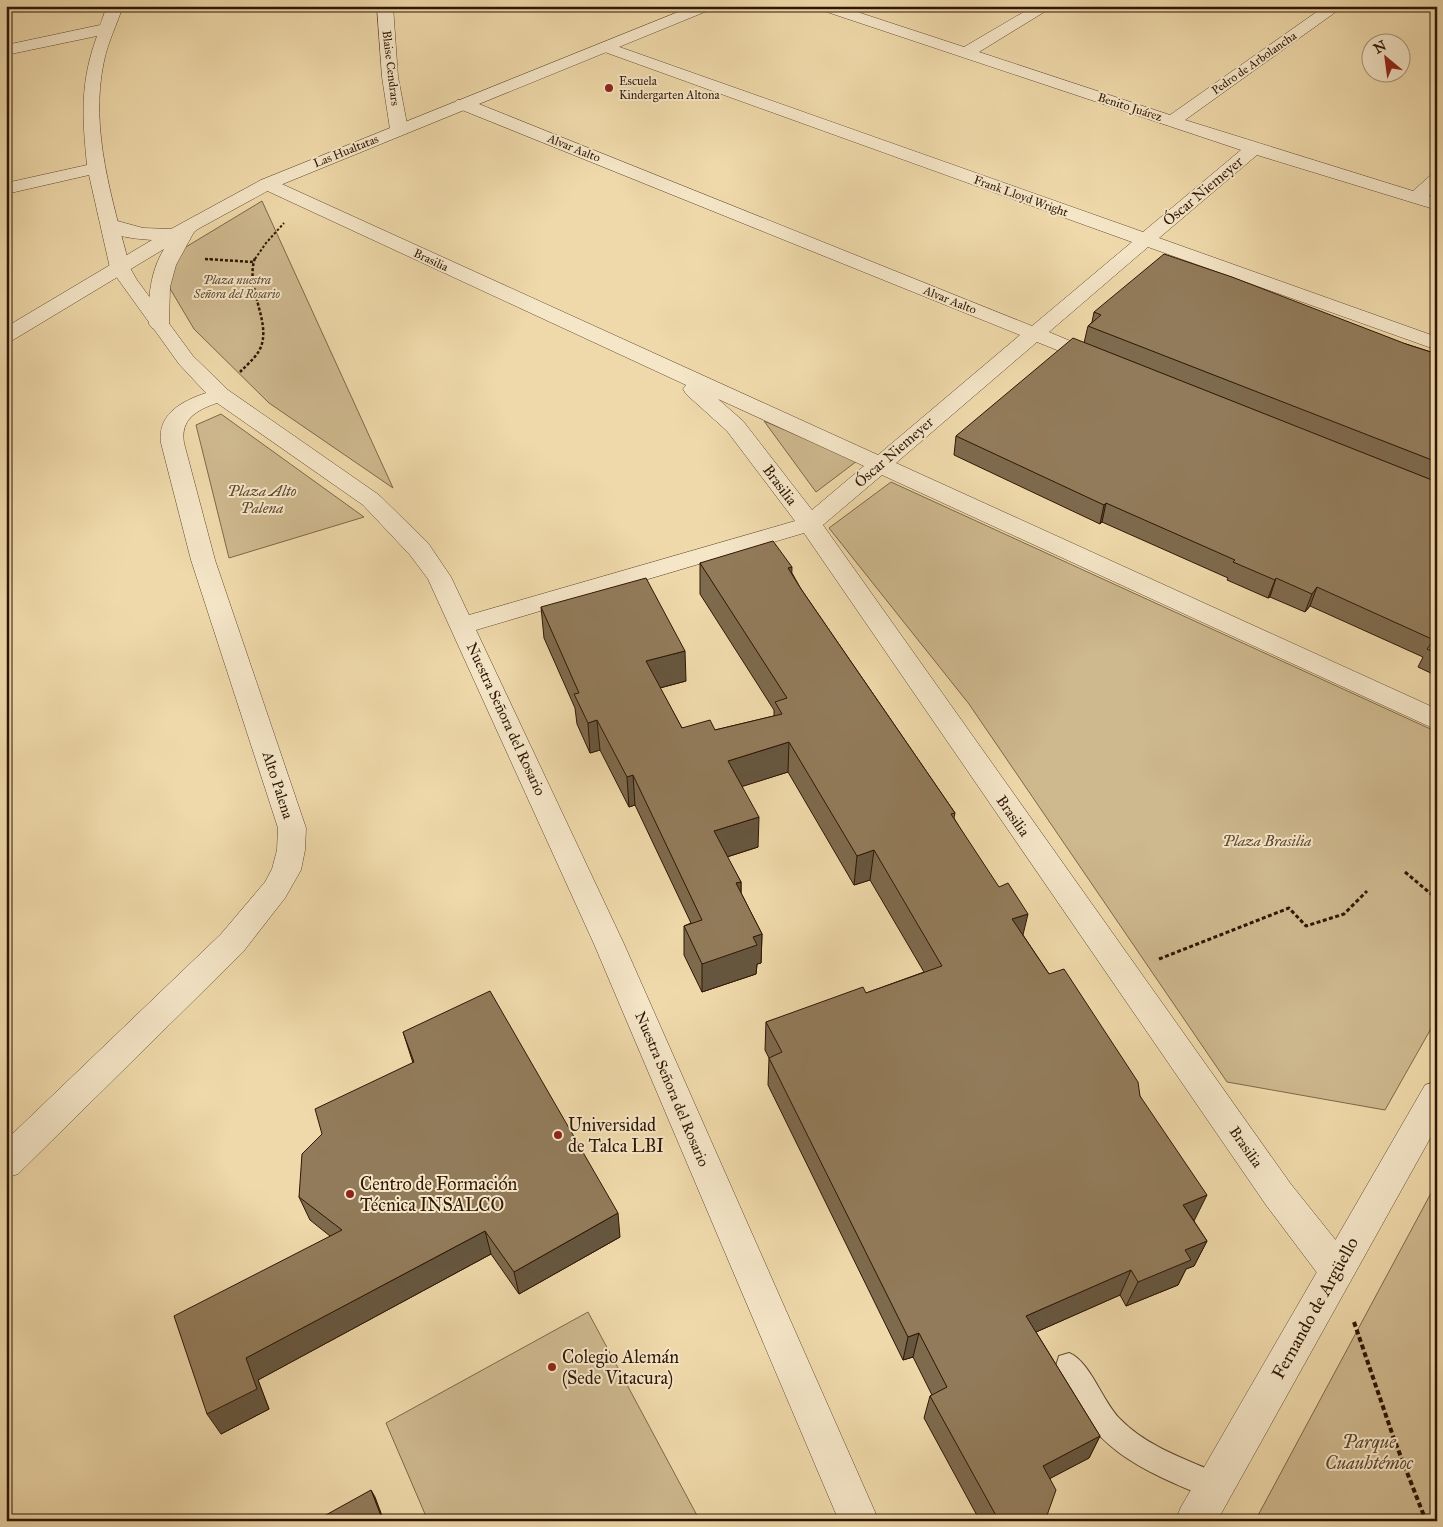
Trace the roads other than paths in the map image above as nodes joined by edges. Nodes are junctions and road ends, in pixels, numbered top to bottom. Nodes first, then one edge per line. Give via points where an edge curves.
1 (385, 6) edge
2 (707, 6) edge
3 (823, 6) edge
4 (1046, 6) edge
5 (1336, 6) edge
6 (110, 18) edge
7 (605, 47) junction
8 (6, 50) edge
9 (967, 52) junction
10 (463, 104) junction
11 (1172, 121) junction
12 (399, 130) junction
13 (1254, 148) junction
14 (96, 168) junction
15 (1437, 180) edge
16 (267, 184) junction
17 (6, 189) edge
18 (1416, 198) junction
19 (1437, 204) edge
20 (110, 225) junction
21 (184, 229) junction
22 (1146, 239) junction
23 (120, 268) junction
24 (159, 324) junction
25 (1034, 333) junction
26 (6, 336) edge
27 (1437, 344) edge
28 (1116, 366) edge
29 (677, 373) junction
30 (220, 395) junction
31 (878, 465) junction
32 (810, 524) junction
33 (463, 625) junction
34 (1437, 720) edge
35 (1437, 1095) edge
36 (6, 1163) edge
37 (1337, 1270) junction
38 (1069, 1366) dead end
39 (1214, 1486) junction
40 (858, 1521) edge
41 (1195, 1521) edge

1 - 12 street, Blaise Cendrars via 390,77
2 - 7 street, Las Hualtatas
3 - 9 street, Benito Juárez
4 - 9 street
5 - 11 street, Pedro de Arbolancha
6 - 8 street
6 - 14 street, Nuestra Señora del Rosario via 91,87 91,140
7 - 10 street, Las Hualtatas
7 - 22 street, Frank Lloyd Wright
9 - 11 street, Benito Juárez
10 - 12 street, Las Hualtatas
10 - 25 street, Alvar Aalto
11 - 13 street, Benito Juárez
12 - 16 street, Las Hualtatas
13 - 18 street, Benito Juárez
13 - 22 street, Óscar Niemeyer
14 - 17 street
14 - 20 street, Nuestra Señora del Rosario
15 - 18 street
16 - 21 street, Las Hualtatas
16 - 29 street, Brasilia
18 - 19 street, Benito Juárez
20 - 21 street via 144,234
20 - 23 street, Nuestra Señora del Rosario
21 - 23 street, Las Hualtatas
21 - 24 street via 159,282
22 - 25 street, Óscar Niemeyer
22 - 27 street, Frank Lloyd Wright
23 - 24 street, Nuestra Señora del Rosario
23 - 26 street, Las Hualtatas
24 - 30 street, Nuestra Señora del Rosario via 186,360
25 - 28 street, Alvar Aalto
25 - 31 street, Óscar Niemeyer
29 - 31 street, Brasilia
29 - 32 street, Brasilia via 735,426
30 - 33 street, Nuestra Señora del Rosario via 378,506 419,549 439,577
30 - 36 street, Alto Palena via 184,411 171,431 187,508 292,828 286,870 275,890 232,943
31 - 32 street, Óscar Niemeyer
31 - 34 street, Brasilia
32 - 33 street, Óscar Niemeyer
32 - 37 street, Brasilia via 1278,1194
33 - 40 street, Nuestra Señora del Rosario via 609,944
35 - 37 street, Fernando de Argüello
37 - 39 street, Fernando de Argüello
38 - 39 lane via 1100,1417 1124,1441 1158,1461
39 - 41 street, Fernando de Argüello

